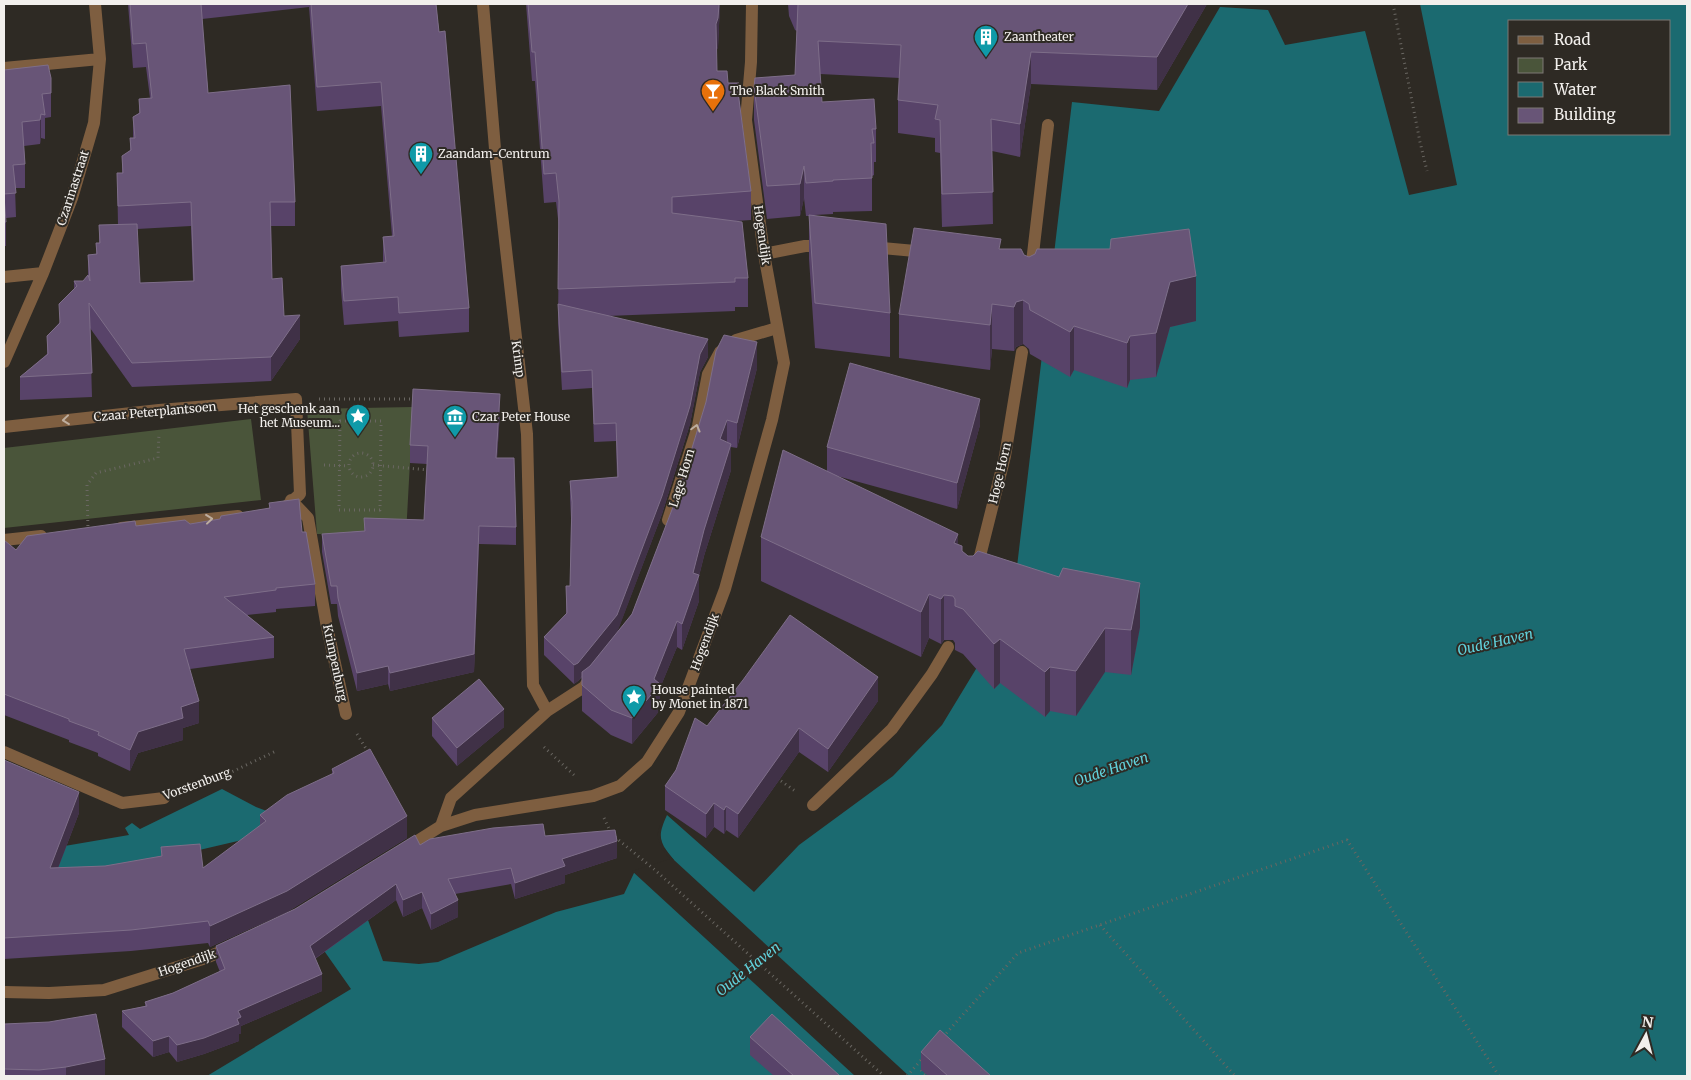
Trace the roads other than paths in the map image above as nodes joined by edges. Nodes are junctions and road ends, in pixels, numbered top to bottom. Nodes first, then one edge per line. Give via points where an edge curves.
1 (95, 4) edge
2 (483, 4) edge
3 (752, 4) edge
4 (100, 59) junction
5 (4, 68) edge
6 (1048, 124) dead end
7 (859, 245) edge
8 (841, 246) edge
9 (936, 253) edge
10 (764, 254) junction
11 (43, 273) junction
12 (4, 277) edge
13 (1030, 286) edge
14 (778, 328) junction
15 (1022, 352) dead end
16 (4, 362) edge
17 (4, 427) edge
18 (291, 500) junction
19 (271, 513) edge
20 (252, 515) edge
21 (88, 531) edge
22 (51, 535) edge
23 (663, 535) edge
24 (4, 540) edge
25 (972, 584) edge
26 (948, 647) dead end
27 (601, 665) edge
28 (547, 711) junction
29 (346, 714) road end
30 (4, 752) edge
31 (164, 798) road end
32 (813, 804) dead end
33 (441, 826) junction
34 (389, 858) edge
35 (240, 942) edge
36 (4, 992) edge

1 - 4 street, Czarinastraat
2 - 28 street, Krimp via 496,161 527,434 533,685
3 - 10 street, Hogendijk via 746,120
4 - 5 street
4 - 11 street, Czarinastraat via 94,123 72,198
6 - 13 street via 1027,262
7 - 9 street
8 - 10 street via 805,246
10 - 14 street, Hogendijk
11 - 12 street
11 - 16 street, Czarinastraat
23 -> 14 street, Lage Horn via 698,426 708,374 720,352 736,340
14 - 33 street, Hogendijk via 784,363 772,420 725,589 679,712 654,752 620,786 593,796 475,815
15 - 25 street, Hoge Horn via 1005,456
18 -> 17 street, Czaar Peterplantsoen via 300,494 296,399
18 - 19 street via 281,512
18 - 29 street, Krimpenburg via 308,518
21 -> 20 street
22 - 24 street
26 - 32 street via 892,729
27 - 28 street via 584,687
28 - 33 street via 451,798
30 - 31 street, Vorstenburg via 122,803
33 - 34 street, Hogendijk
35 - 36 street, Hogendijk via 206,958 104,990

